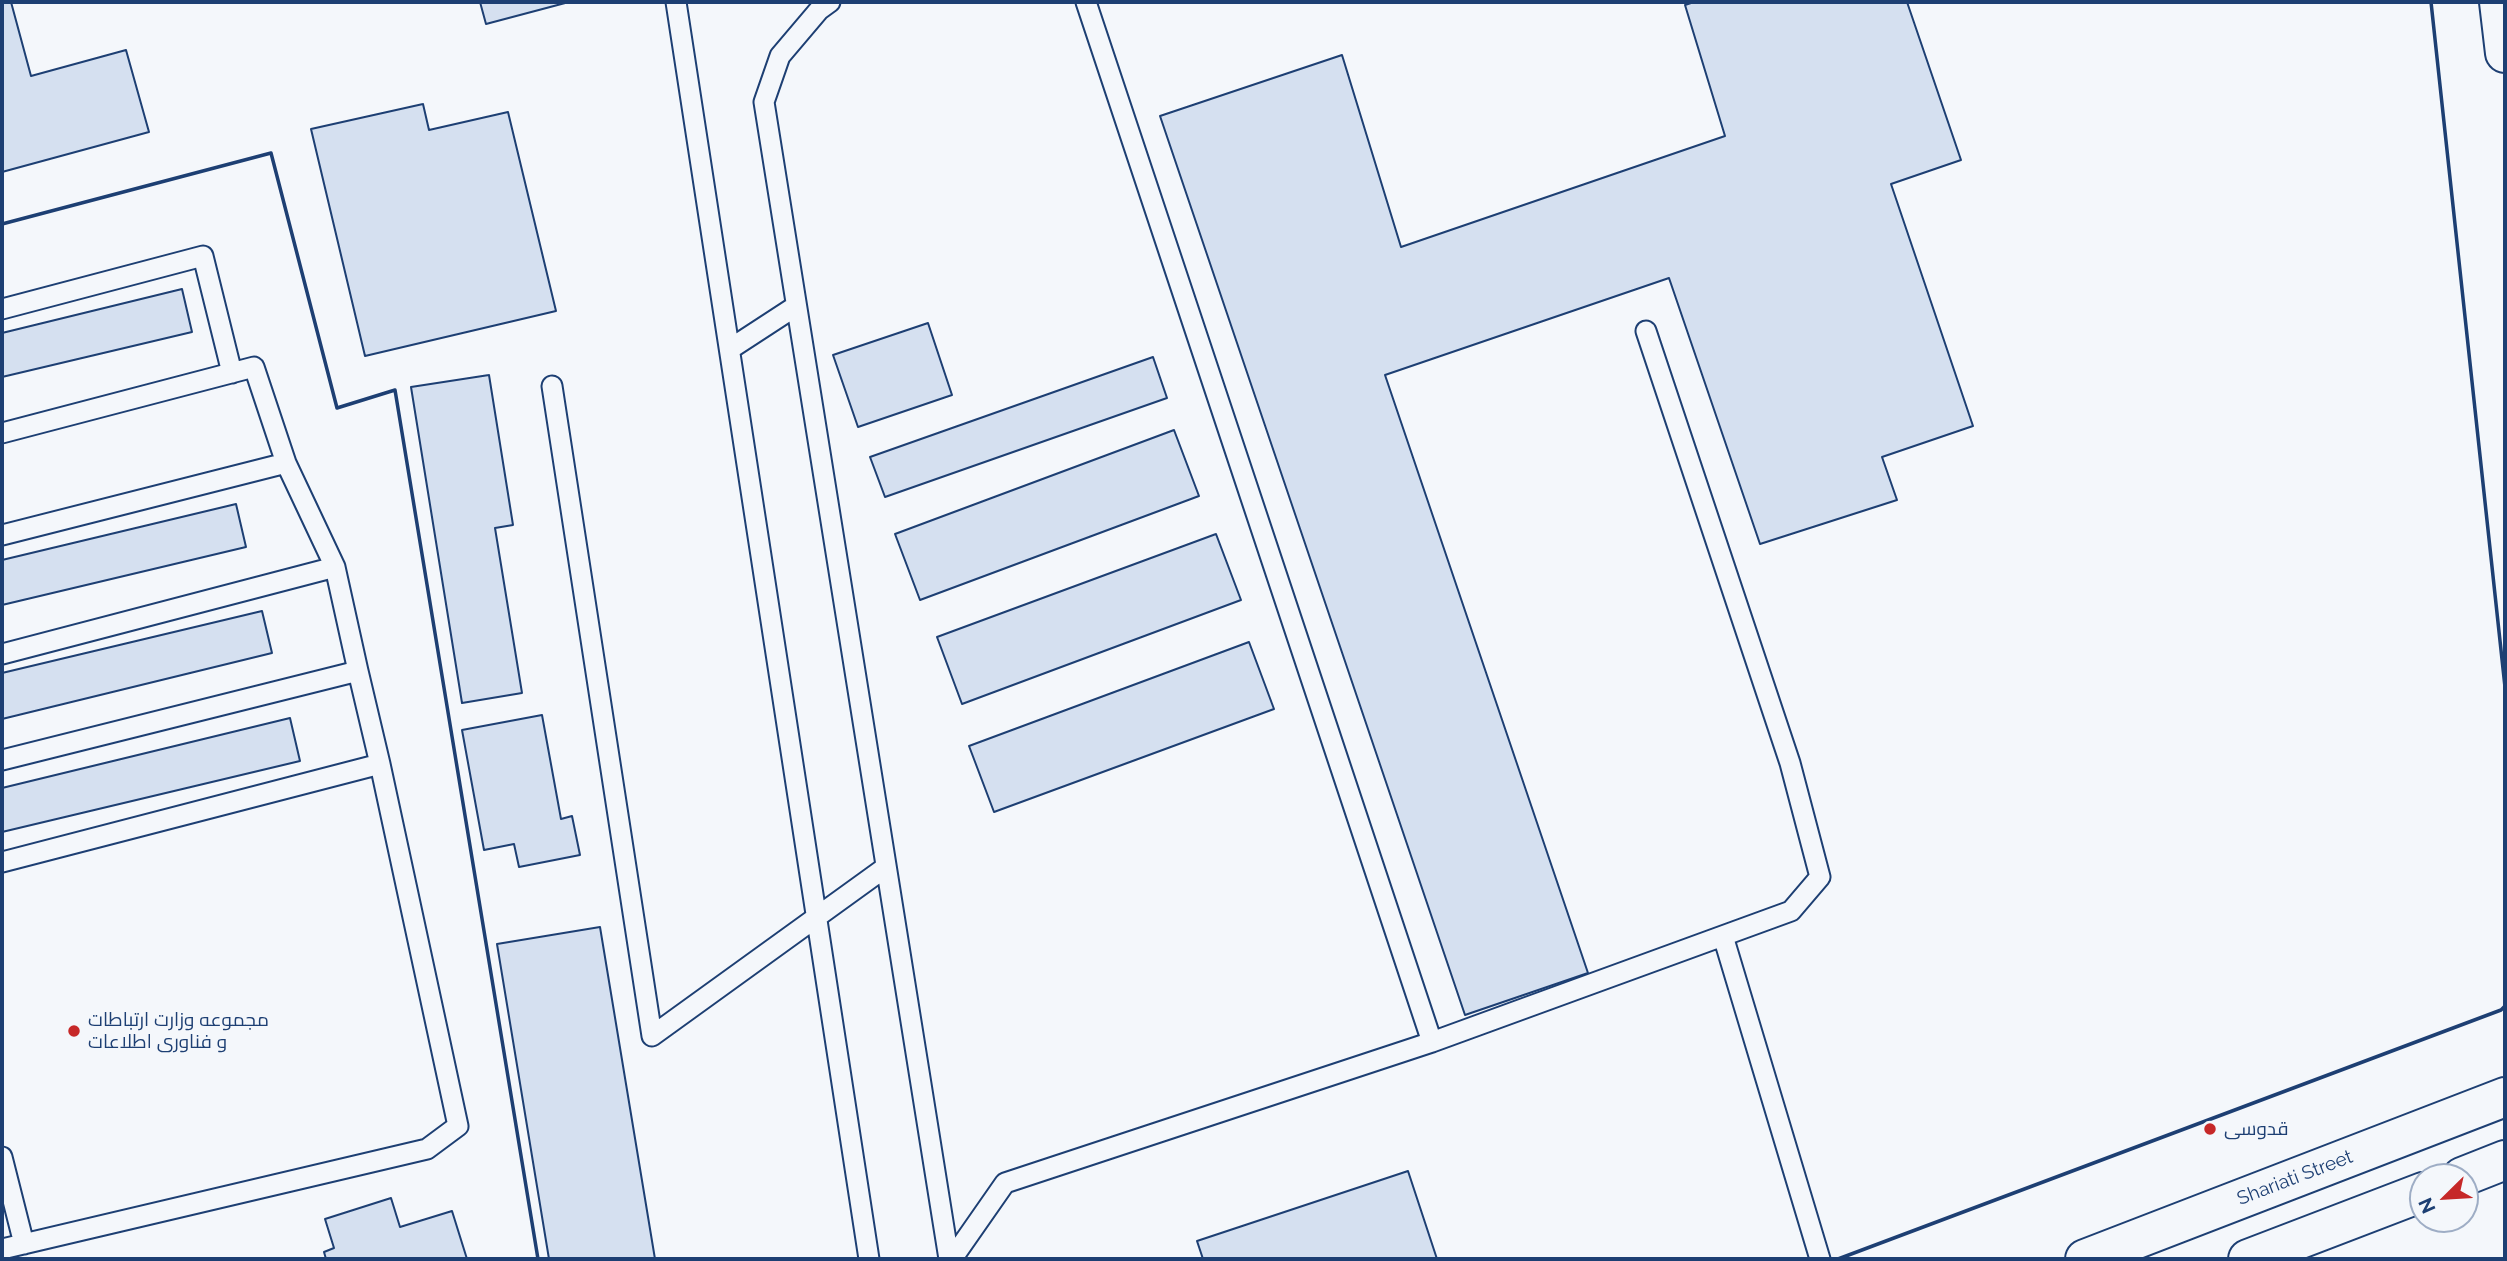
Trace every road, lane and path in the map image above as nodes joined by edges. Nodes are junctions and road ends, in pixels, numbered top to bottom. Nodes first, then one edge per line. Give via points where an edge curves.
1 (676, 2) edge
2 (830, 2) edge
3 (1086, 2) edge
4 (2499, 2) edge
5 (2505, 52) edge
6 (796, 306) junction
7 (2, 309) edge
8 (1646, 331) dead end
9 (730, 349) junction
10 (232, 373) junction
11 (552, 386) dead end
12 (2, 433) edge
13 (286, 463) junction
14 (2, 535) edge
15 (335, 568) junction
16 (2, 654) edge
17 (358, 671) junction
18 (2, 760) edge
19 (380, 764) junction
20 (2, 862) edge
21 (886, 867) junction
22 (816, 918) junction
23 (1723, 936) junction
24 (1432, 1042) junction
25 (2505, 1097) edge
26 (2, 1157) edge
27 (2505, 1160) edge
28 (2479, 1170) edge
29 (2409, 1197) edge
30 (24, 1244) junction
31 (2, 1249) edge
32 (869, 1259) edge
33 (950, 1259) edge
34 (1820, 1259) edge
35 (2085, 1259) edge
36 (2248, 1259) edge

1 - 9 lane
2 - 6 lane via 780,56 764,102
3 - 24 lane
4 - 5 main road
6 - 9 lane
6 - 21 lane
7 - 10 lane via 203,256
8 - 23 lane via 1790,763 1820,877 1791,911
9 - 22 lane
10 - 12 lane
10 - 13 lane via 254,367
11 - 22 lane via 652,1037
13 - 14 lane
13 - 15 lane
15 - 16 lane
15 - 17 lane
17 - 18 lane
17 - 19 lane
19 - 20 lane
19 - 30 lane via 458,1126 426,1149
21 - 22 lane
21 - 33 lane
22 - 32 lane
23 - 24 lane
23 - 34 lane
24 - 33 lane via 1005,1183
25 - 35 main road, Shariati Street
26 - 30 lane
27 - 28 main road
29 - 36 main road
30 - 31 lane

